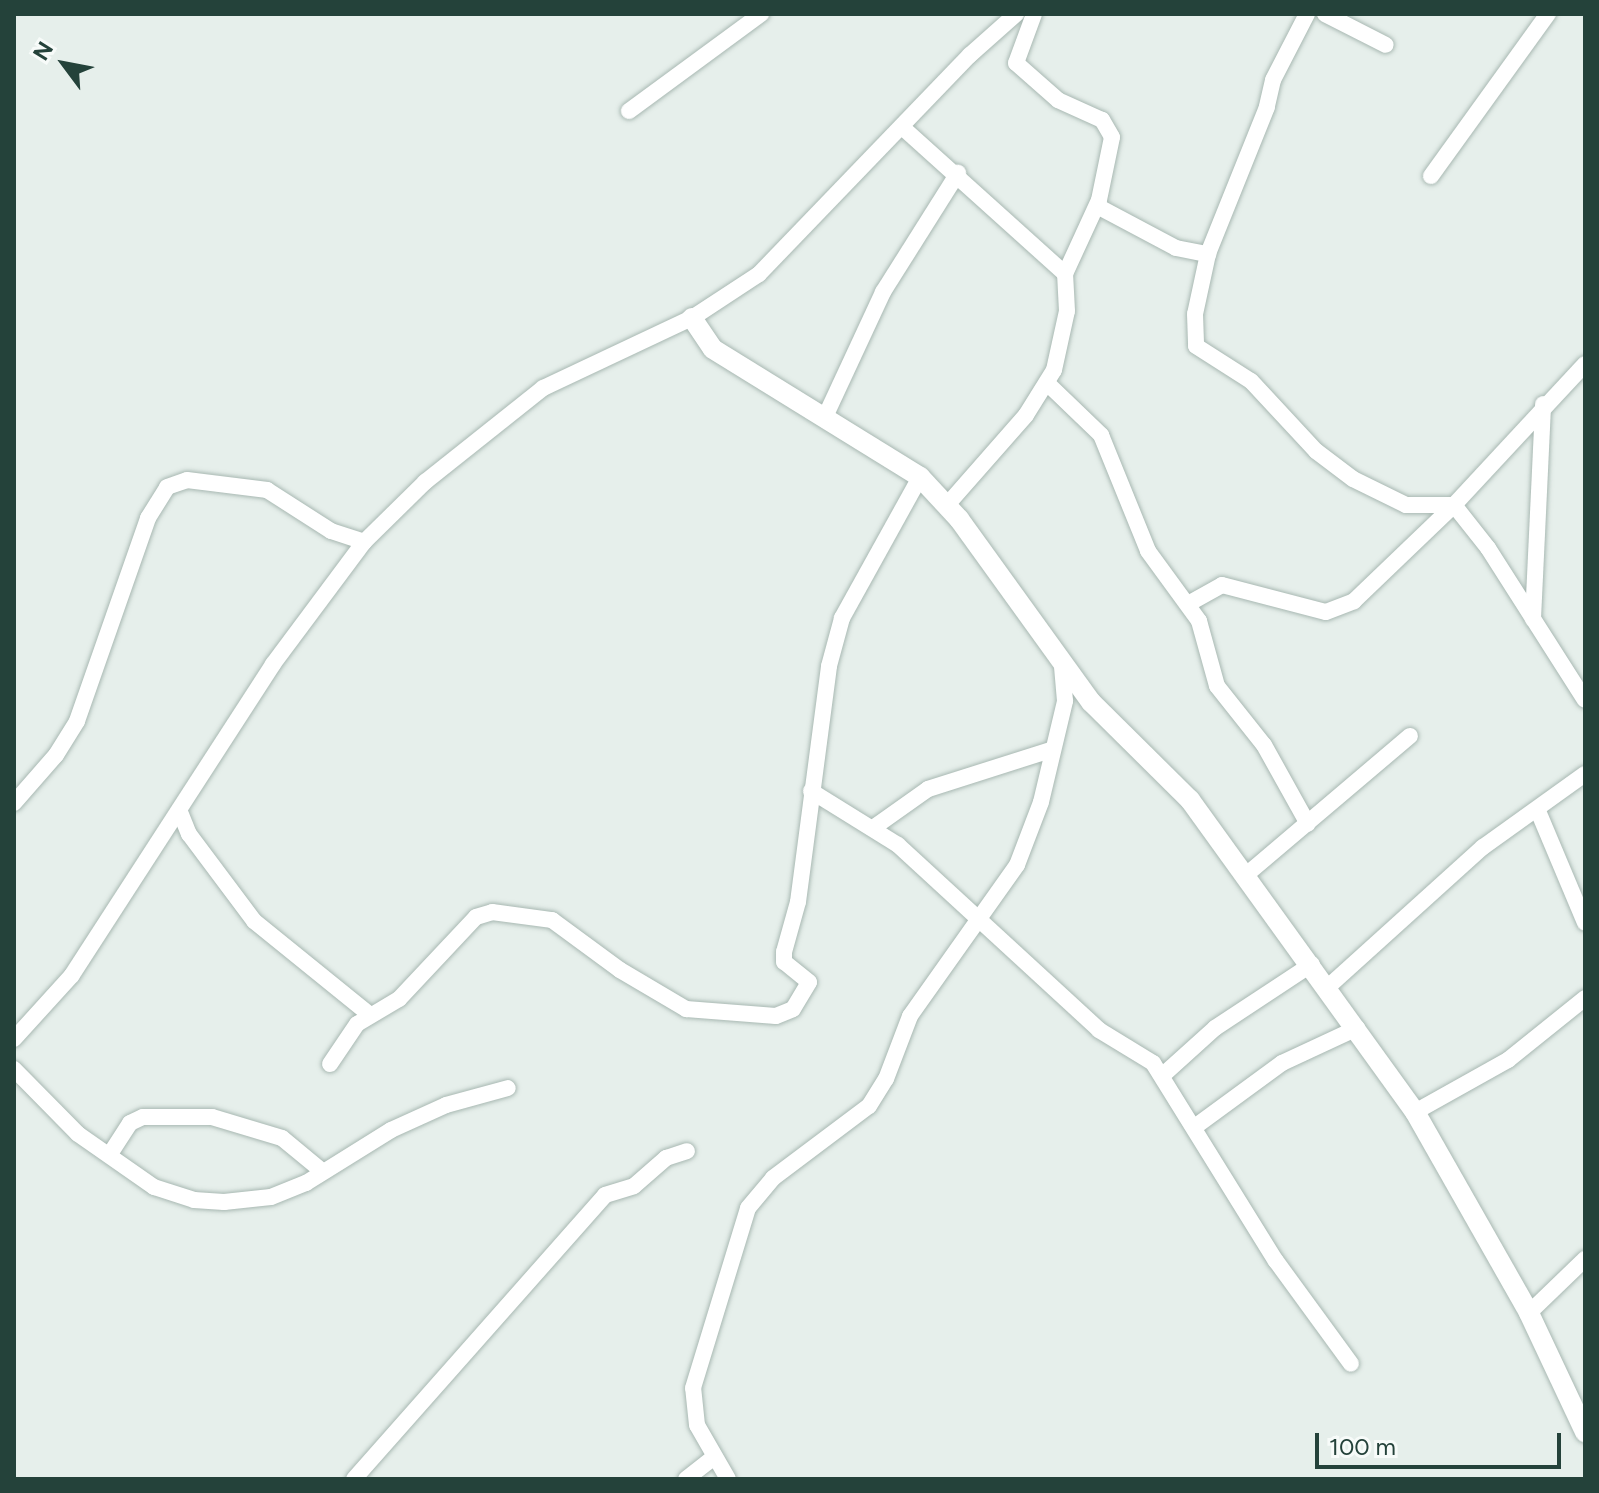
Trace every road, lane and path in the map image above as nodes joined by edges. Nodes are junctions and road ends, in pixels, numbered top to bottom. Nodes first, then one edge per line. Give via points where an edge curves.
1 (761, 14) edge
2 (1016, 14) edge
3 (1034, 14) edge
4 (1307, 14) edge
5 (1325, 14) edge
6 (1548, 14) edge
7 (1386, 45) dead end
8 (629, 111) dead end
9 (902, 127) junction
10 (958, 173) junction
11 (1431, 176) dead end
12 (1097, 206) junction
13 (1208, 254) junction
14 (1065, 274) junction
15 (692, 318) junction
16 (1585, 364) edge
17 (1048, 384) junction
18 (1543, 404) junction
19 (825, 417) junction
20 (920, 477) junction
21 (947, 505) junction
22 (1454, 505) junction
23 (364, 542) junction
24 (1188, 604) junction
25 (1533, 619) junction
26 (1062, 668) junction
27 (1585, 700) edge
28 (1410, 736) dead end
29 (1051, 750) junction
30 (1585, 774) edge
31 (811, 791) junction
32 (14, 803) edge
33 (1538, 811) junction
34 (180, 812) junction
35 (1308, 824) junction
36 (873, 828) junction
37 (1246, 875) junction
38 (979, 922) junction
39 (1585, 923) edge
40 (1312, 964) junction
41 (1329, 986) junction
42 (1585, 998) edge
43 (370, 1015) junction
44 (1357, 1028) junction
45 (14, 1039) edge
46 (330, 1064) dead end
47 (14, 1069) edge
48 (1163, 1075) junction
49 (508, 1088) dead end
50 (1415, 1112) junction
51 (1196, 1126) junction
52 (687, 1151) dead end
53 (110, 1154) junction
54 (322, 1171) junction
55 (1585, 1259) edge
56 (1529, 1313) junction
57 (1351, 1364) dead end
58 (1585, 1432) edge
59 (714, 1457) junction
60 (354, 1479) edge
61 (686, 1479) edge
62 (728, 1479) edge

1 - 8 street
2 - 9 street
3 - 12 street via 1016,63 1058,100 1112,130
4 - 13 street via 1273,80
5 - 7 street
6 - 11 street
9 - 10 street
9 - 15 street via 793,244
10 - 14 street via 1027,244
10 - 19 street via 883,292
12 - 13 street via 1176,248
12 - 14 street
13 - 22 street via 1195,314 1199,351 1243,375 1316,451 1353,479 1406,505
14 - 17 street via 1063,334
15 - 19 street via 713,349
15 - 23 street via 543,388 425,482
16 - 18 street
17 - 21 street
17 - 24 street via 1101,435 1148,551
18 - 22 street
18 - 25 street
19 - 20 street
20 - 21 street
20 - 31 street via 842,618 820,711
21 - 26 street
22 - 24 street via 1341,609 1307,608 1222,585
22 - 25 street
23 - 32 street via 331,531 267,490 187,480 167,487 148,518 77,721 56,755
23 - 34 street via 273,664
24 - 35 street via 1206,640 1217,686 1264,745
25 - 27 street
26 - 29 street via 1065,701
26 - 37 street via 1190,800
28 - 35 street
29 - 36 street via 928,789
29 - 38 street via 1032,831 1017,865
30 - 33 street
31 - 36 street
31 - 43 street via 798,902 784,952 784,962 809,982 793,1009 776,1016 686,1009 620,970 552,920 492,912 476,917 421,980
33 - 39 street
33 - 41 street via 1483,847
34 - 43 street via 189,834 254,921
34 - 45 street via 72,975
35 - 37 street
36 - 38 street via 919,862
37 - 40 street
38 - 48 street via 1099,1030
38 - 59 street via 910,1016 886,1079 869,1106 773,1178 748,1208 693,1388 697,1425
40 - 41 street
40 - 48 street via 1215,1028
41 - 44 street
42 - 50 street via 1508,1060
43 - 46 street via 357,1024
44 - 50 street
44 - 51 street via 1282,1063
47 - 53 street via 78,1134
48 - 51 street
49 - 54 street via 405,1123
50 - 56 street
51 - 57 street via 1276,1261
52 - 60 street via 666,1158 634,1186 608,1191
53 - 54 street via 154,1187 194,1200 271,1197
53 - 54 street via 130,1123 143,1117 212,1117 282,1138
55 - 56 street
56 - 58 street
59 - 61 street
59 - 62 street

